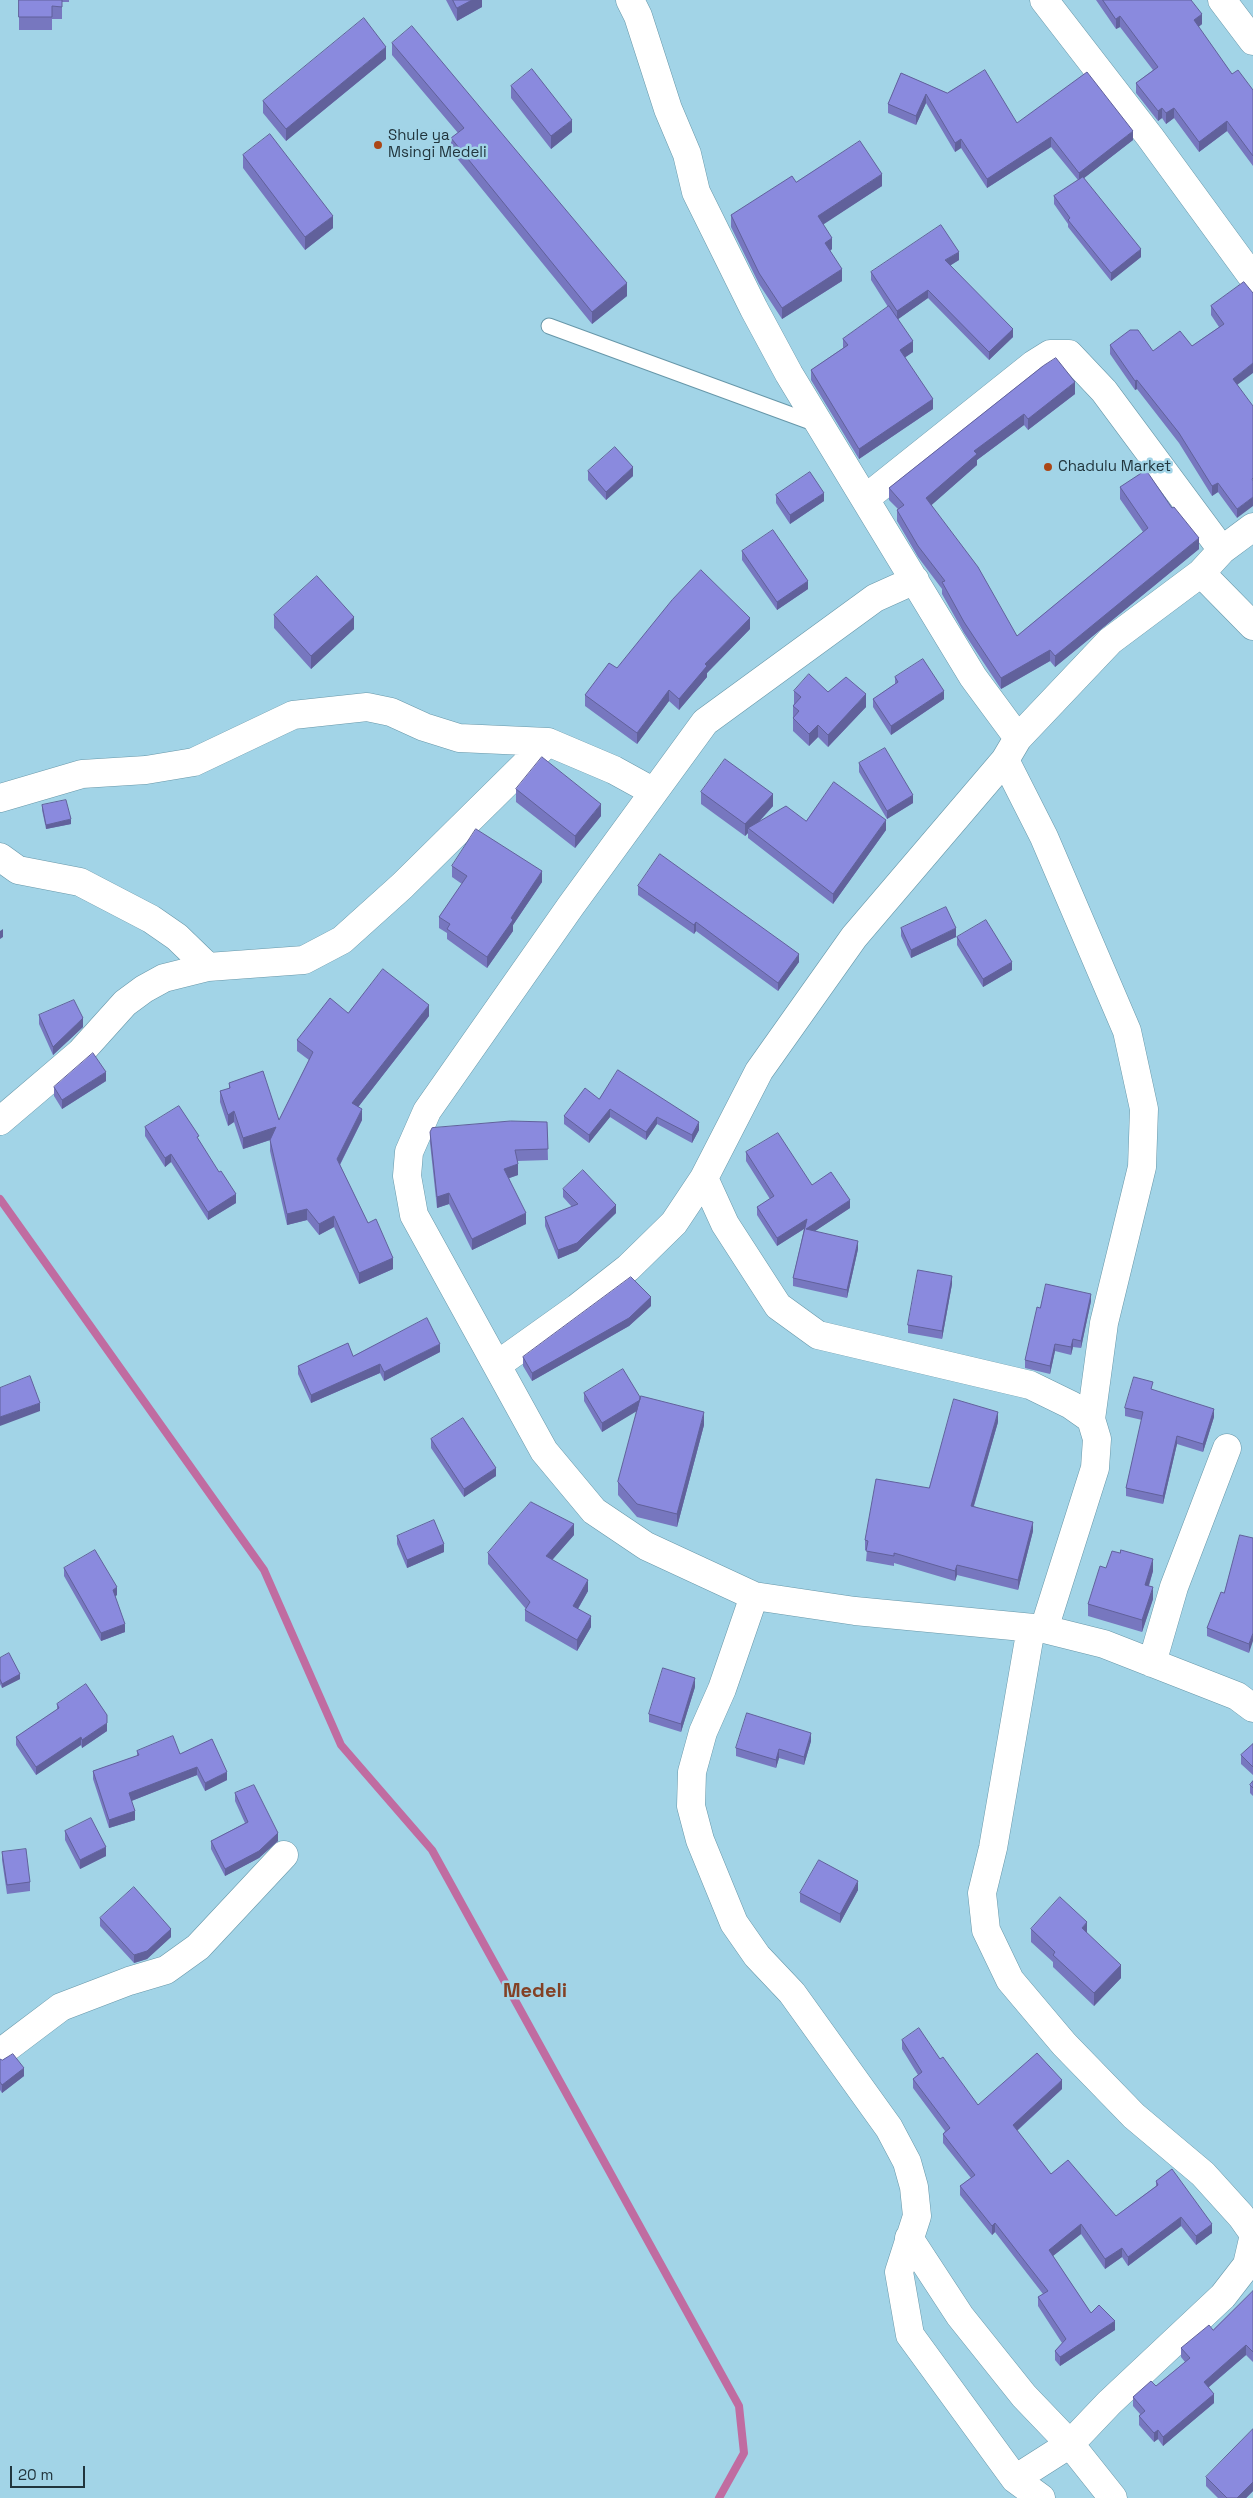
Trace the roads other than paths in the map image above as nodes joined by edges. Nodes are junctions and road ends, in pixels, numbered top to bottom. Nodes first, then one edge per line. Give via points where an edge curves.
1 (630, 0) edge
2 (1044, 0) edge
3 (1222, 0) edge
4 (1253, 40) edge
5 (1253, 278) edge
6 (549, 326) dead end
7 (821, 426) junction
8 (866, 498) junction
9 (1253, 527) edge
10 (1222, 550) junction
11 (1201, 573) junction
12 (915, 580) junction
13 (1253, 626) edge
14 (548, 742) junction
15 (1012, 749) junction
16 (654, 792) junction
17 (0, 798) edge
18 (0, 857) edge
19 (208, 967) junction
20 (0, 1121) edge
21 (704, 1178) junction
22 (497, 1365) junction
23 (1091, 1419) junction
24 (1226, 1448) dead end
25 (754, 1596) junction
26 (1037, 1629) junction
27 (1152, 1663) junction
28 (1253, 1708) edge
29 (284, 1856) dead end
30 (0, 2053) edge
31 (1253, 2234) edge
32 (909, 2238) junction
33 (1253, 2239) edge
34 (1070, 2444) junction
35 (1016, 2479) junction
36 (1041, 2498) edge
37 (1113, 2498) edge

1 - 7 street via 687,154 696,192 789,374
2 - 5 street via 1150,136
3 - 4 street
6 - 7 lane
7 - 8 street
8 - 10 street via 1034,364 1050,354 1068,354 1104,390
8 - 12 street
9 - 10 street
10 - 11 street
11 - 13 street
11 - 15 street via 1110,641
12 - 15 street
12 - 16 street via 875,598 705,722
14 - 16 street via 614,770
14 - 17 street via 459,738 391,712 367,707 323,710 293,715 194,762 146,770 82,774
14 - 19 street via 402,886 342,940 304,960
15 - 21 street via 854,937 758,1071
15 - 23 street via 1044,837 1127,1031 1144,1109 1142,1167 1104,1323
16 - 22 street via 427,1111 409,1152 407,1176 414,1215
18 - 19 street via 18,870 80,882 151,918
19 - 20 street via 164,978 125,1003 80,1053
21 - 22 street via 674,1223 628,1268
21 - 23 street via 725,1224 778,1306 818,1335 1030,1385
22 - 25 street via 544,1451 594,1511 646,1546
23 - 26 street via 1097,1439 1095,1468
24 - 27 street via 1174,1587
25 - 26 street via 855,1611
25 - 32 street via 722,1689 703,1732 692,1772 691,1806 700,1840 734,1923 757,1956 792,1993 889,2128 907,2162 917,2216
26 - 27 street via 1104,1644
26 - 31 street via 982,1893 986,1930 1010,1980 1064,2044 1134,2116 1203,2174
27 - 28 street via 1237,1696
29 - 30 street via 198,1947 166,1970 61,2007
32 - 34 street via 960,2316 1024,2396
32 - 35 street via 899,2272 910,2335
33 - 34 street via 1247,2265 1223,2296
34 - 35 street
34 - 37 street
35 - 36 street

